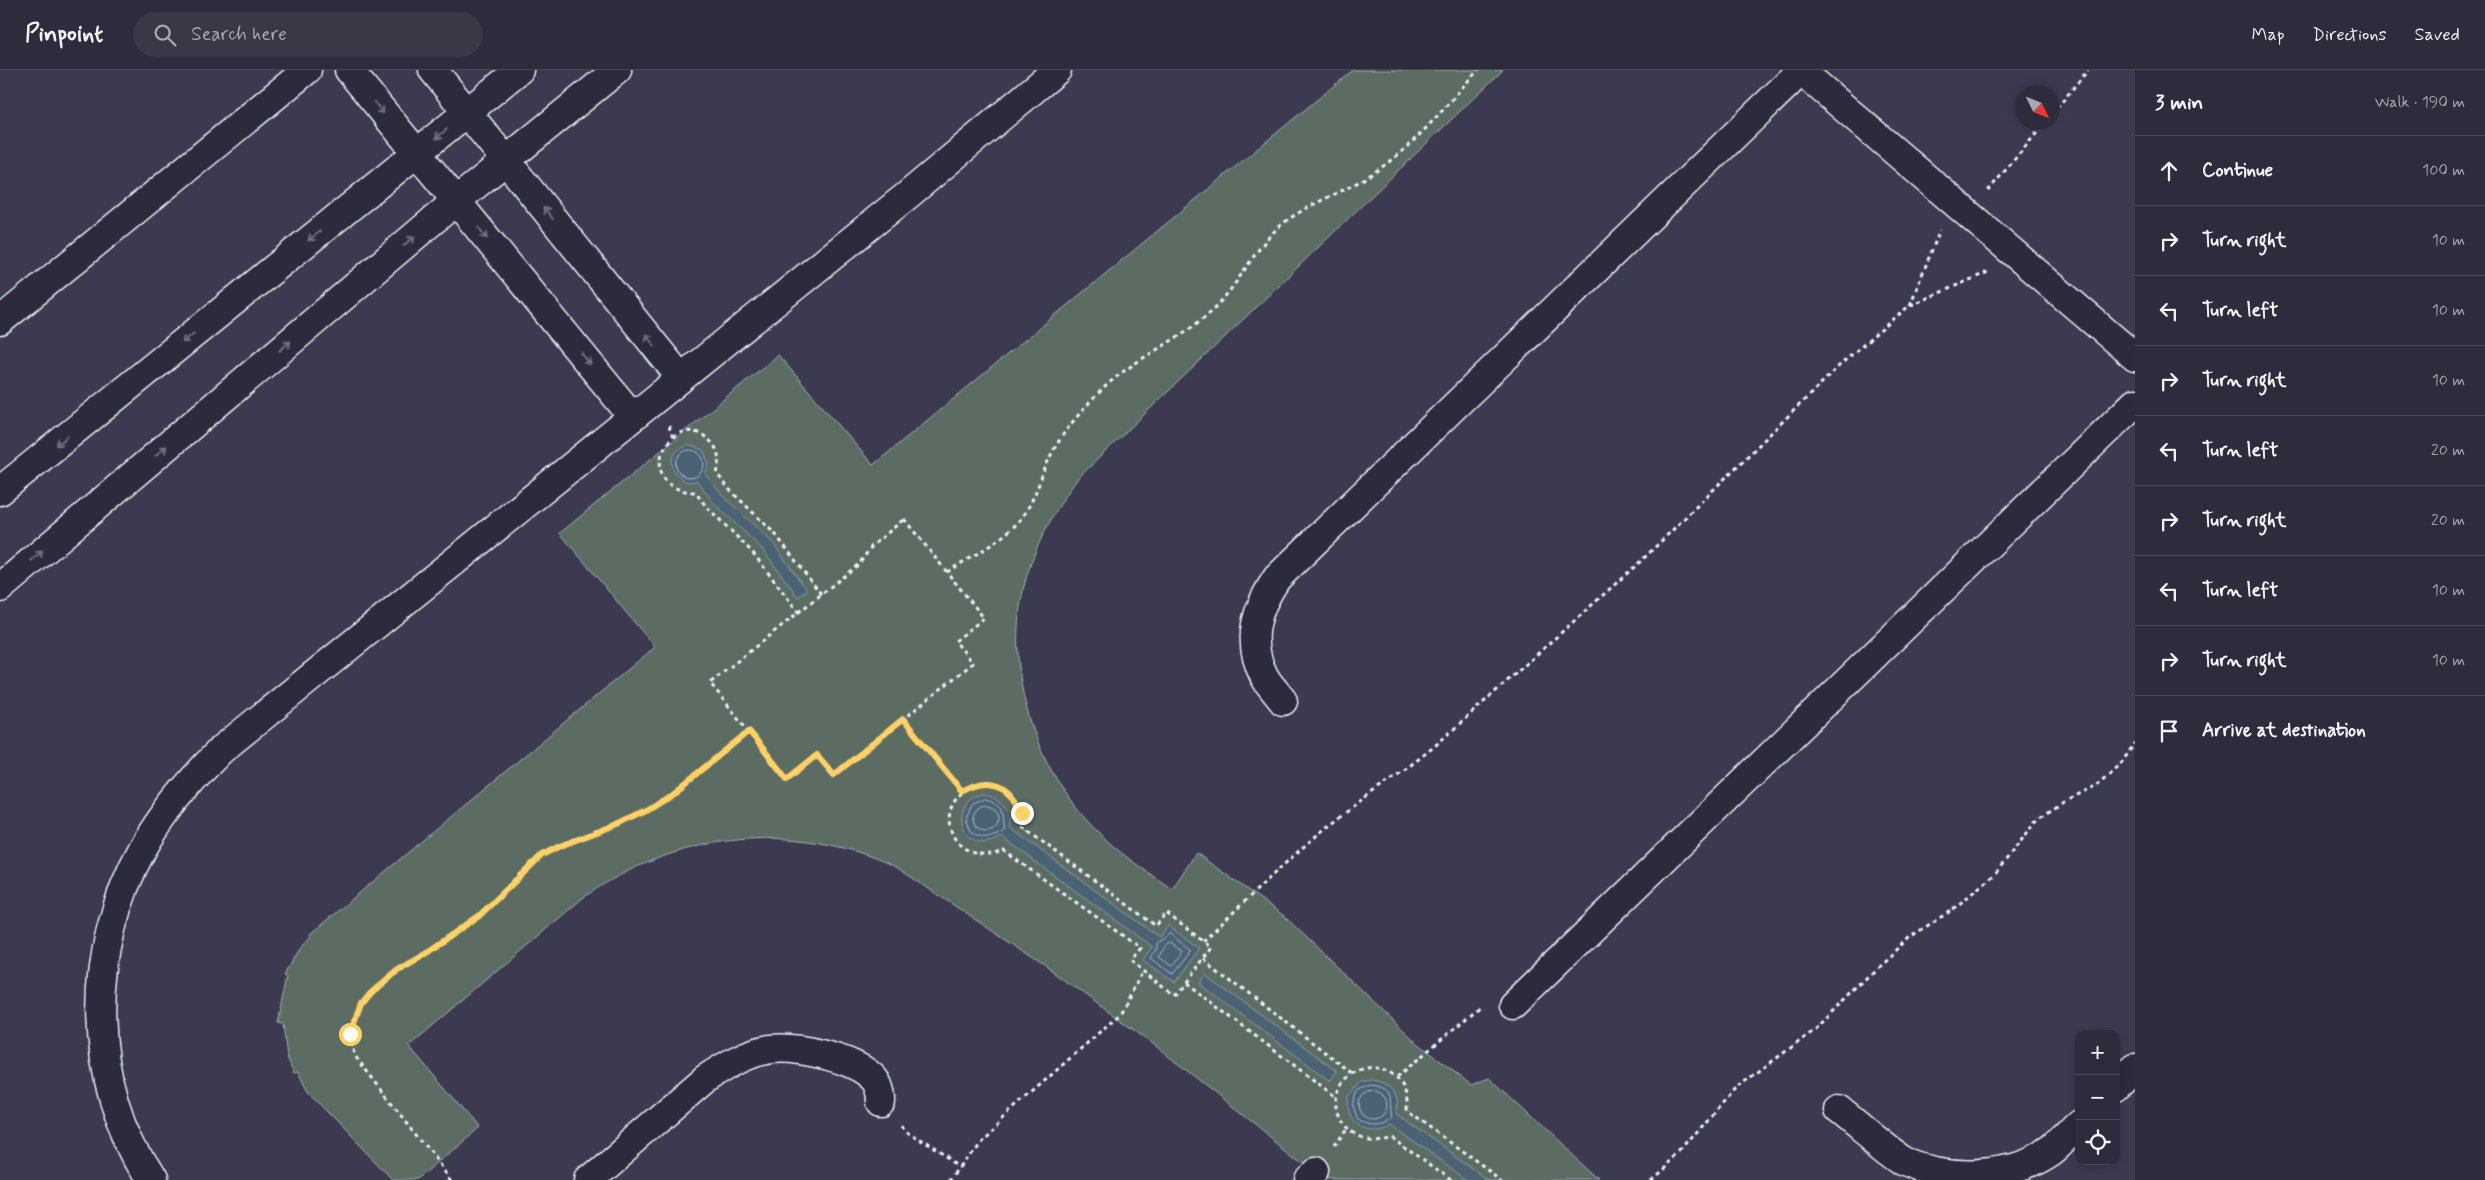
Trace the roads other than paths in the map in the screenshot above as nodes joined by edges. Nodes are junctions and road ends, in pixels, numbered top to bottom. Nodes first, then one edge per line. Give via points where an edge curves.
1 (307, 70) edge
2 (349, 70) edge
3 (433, 70) edge
4 (519, 70) edge
5 (617, 70) edge
6 (1057, 70) edge
7 (1800, 71) edge
8 (467, 112) junction
9 (417, 154) junction
10 (506, 161) junction
11 (456, 201) junction
12 (0, 321) edge
13 (2135, 357) edge
14 (681, 378) junction
15 (2135, 403) edge
16 (633, 417) junction
17 (0, 491) edge
18 (0, 588) edge
19 (1283, 701) dead end
20 (1513, 1005) road end
21 (2135, 1068) edge
22 (2120, 1083) edge
23 (881, 1102) road end
24 (1839, 1110) dead end
25 (2075, 1129) edge
26 (151, 1180) edge
27 (588, 1180) edge

1 - 12 street
2 -> 9 street
3 - 8 street
4 - 8 street
5 - 10 street
6 - 14 street
7 - 13 street
7 - 19 street via 1277,578 1262,600 1255,626 1256,652 1264,677
8 -> 9 street
8 - 10 street
9 - 11 street
9 -> 17 street
10 - 11 street
14 -> 10 street
11 -> 16 street
18 -> 11 street
14 - 16 street
15 - 20 street
16 - 26 street via 221,750 165,813 125,887 113,924 101,1000 101,1038 114,1103 125,1133
21 - 22 street
23 - 27 street via 878,1084 862,1070 809,1052 772,1049 726,1065 705,1079
24 - 25 street via 1906,1163 1929,1175 1955,1180 2006,1175 2031,1165 2053,1151

